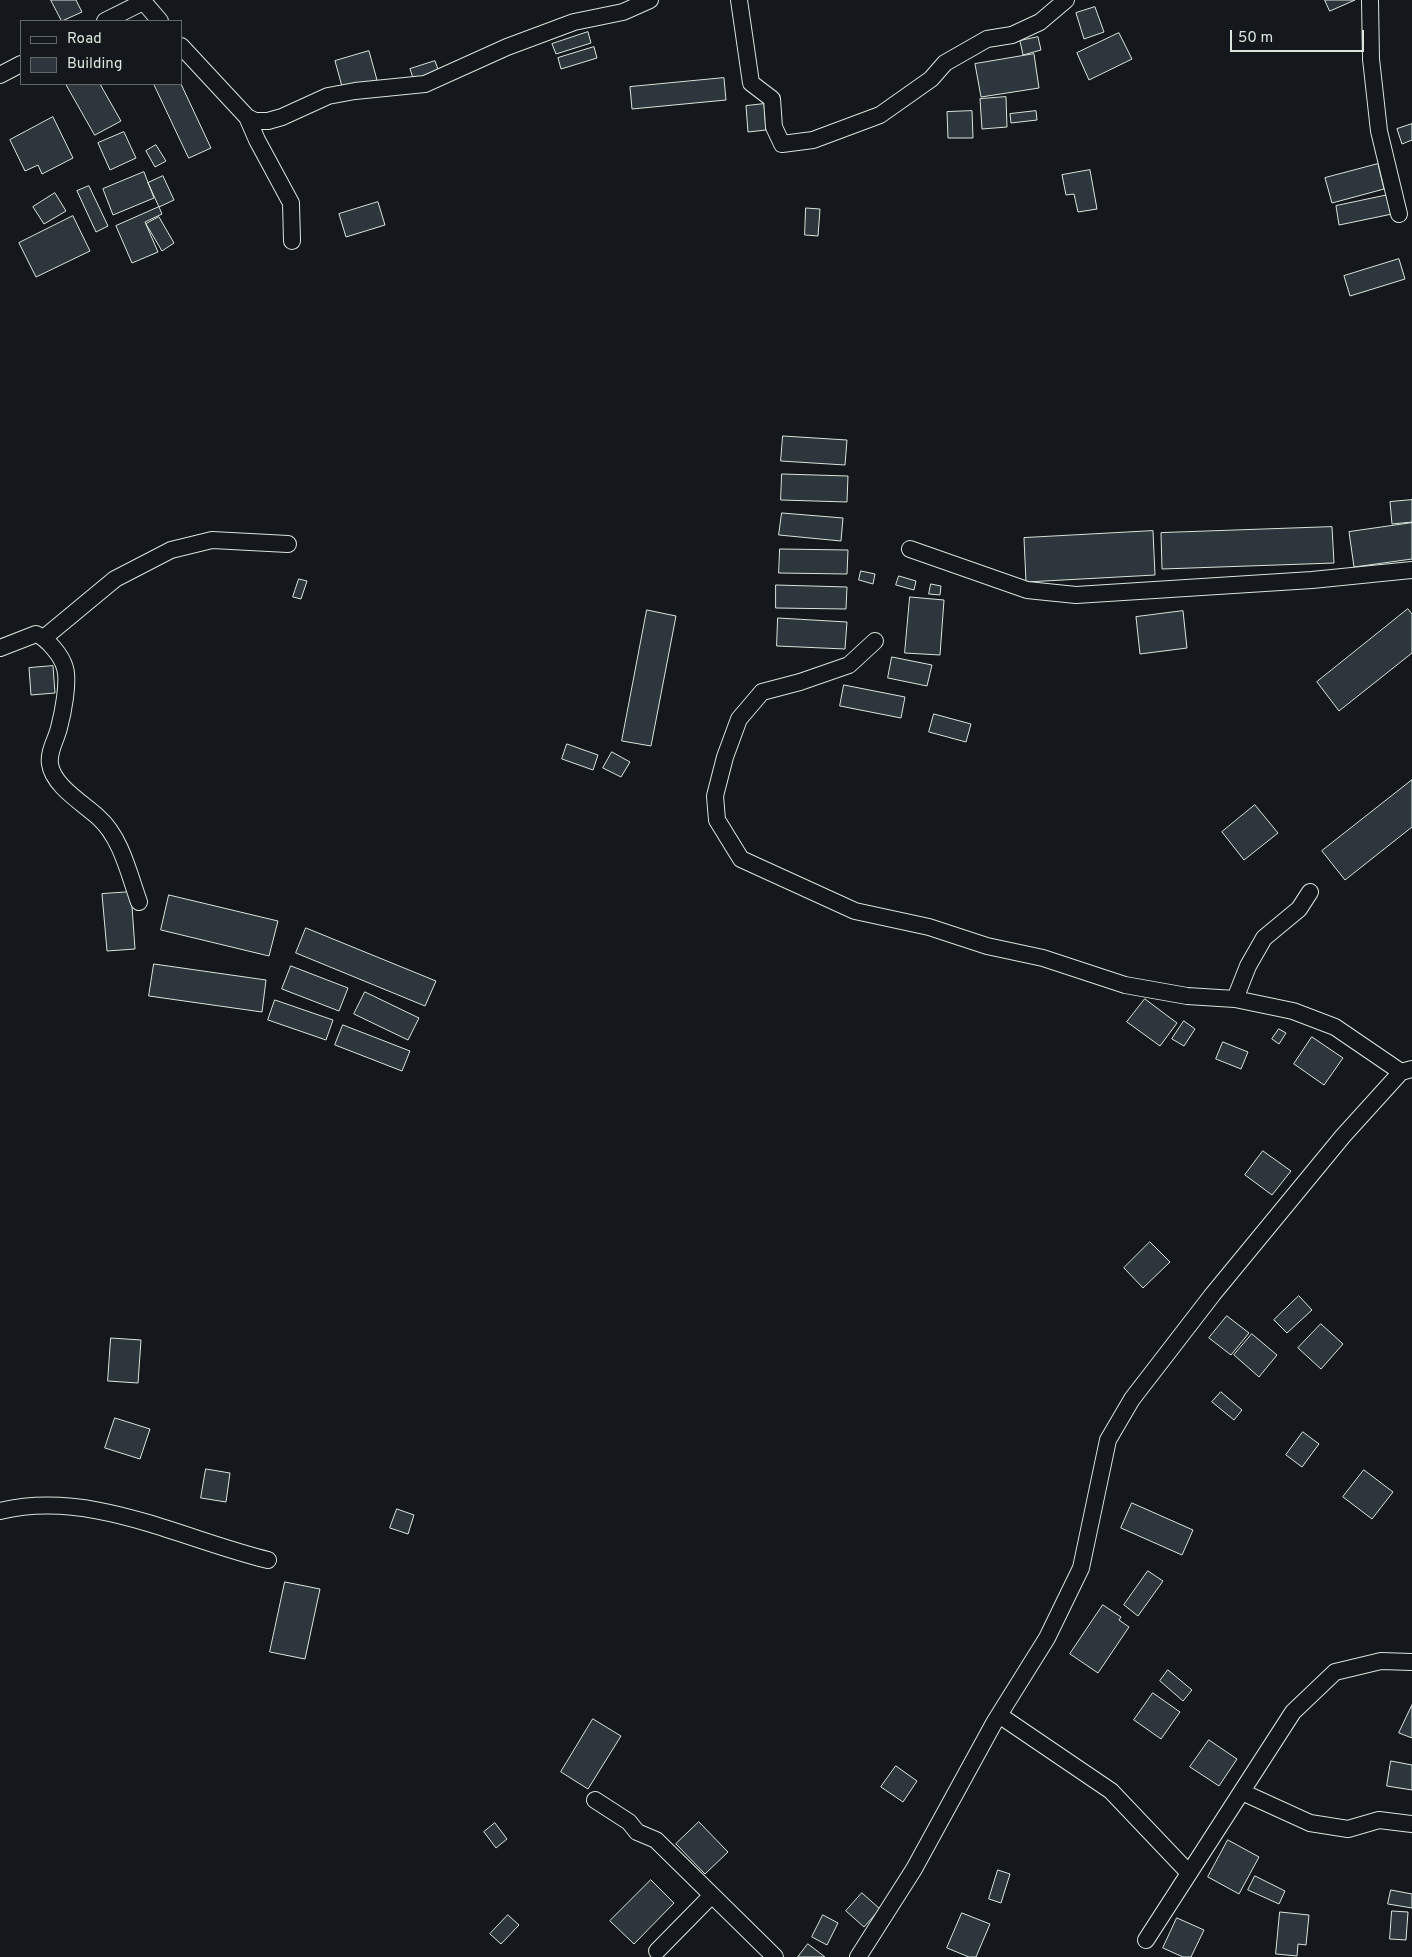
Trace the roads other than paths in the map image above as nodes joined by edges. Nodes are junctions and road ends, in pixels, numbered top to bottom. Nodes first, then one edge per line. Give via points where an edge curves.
1 (650, 0) edge
2 (739, 0) edge
3 (1066, 0) edge
4 (1370, 0) edge
5 (143, 1) edge
6 (107, 20) edge
7 (159, 20) edge
8 (182, 47) edge
9 (20, 65) edge
10 (0, 75) edge
11 (247, 117) junction
12 (1399, 214) dead end
13 (292, 241) dead end
14 (288, 544) dead end
15 (910, 549) dead end
16 (1412, 570) edge
17 (44, 637) junction
18 (875, 641) dead end
19 (0, 648) edge
20 (1310, 892) dead end
21 (139, 902) dead end
22 (1235, 998) junction
23 (1407, 1071) edge
24 (0, 1511) edge
25 (268, 1560) dead end
26 (1412, 1662) edge
27 (999, 1715) junction
28 (1242, 1792) junction
29 (595, 1800) dead end
30 (1412, 1824) edge
31 (1189, 1873) junction
32 (712, 1895) junction
33 (1146, 1940) dead end
34 (656, 1951) dead end
35 (775, 1957) edge
36 (858, 1957) edge

1 - 11 street via 623,12 574,22 507,47 425,84 328,96 268,121
2 - 3 street via 751,83 772,98 774,127 782,144 813,140 880,114 932,79 945,63 987,39 1012,35 1040,22
4 - 12 street via 1370,59 1379,131
5 - 6 street
5 - 7 street
8 - 11 street
9 - 10 street
11 - 13 street via 291,203
14 - 17 street via 212,540 171,550 115,579
15 - 16 street via 1027,590 1076,594 1312,580
17 - 19 street via 36,634
17 - 21 street via 65,666 66,682 59,727 49,757 50,766 55,778 100,818 116,840
18 - 22 street via 849,665 762,692 739,719 715,796 717,820 741,859 855,911 1043,958 1125,985 1187,996
20 - 22 street via 1299,909 1264,938
22 - 23 street via 1293,1011 1335,1027
23 - 27 street via 1343,1136 1132,1398 1108,1440 1081,1568 1047,1638
24 - 25 street via 20,1506 69,1506 134,1519
26 - 28 street via 1381,1661 1335,1672 1293,1712
27 - 31 street via 1112,1791
27 - 36 street via 914,1869
28 - 30 street via 1310,1823 1348,1829 1380,1820
28 - 31 street
29 - 32 street via 629,1822 636,1832 656,1840
31 - 33 street
32 - 34 street
32 - 35 street

